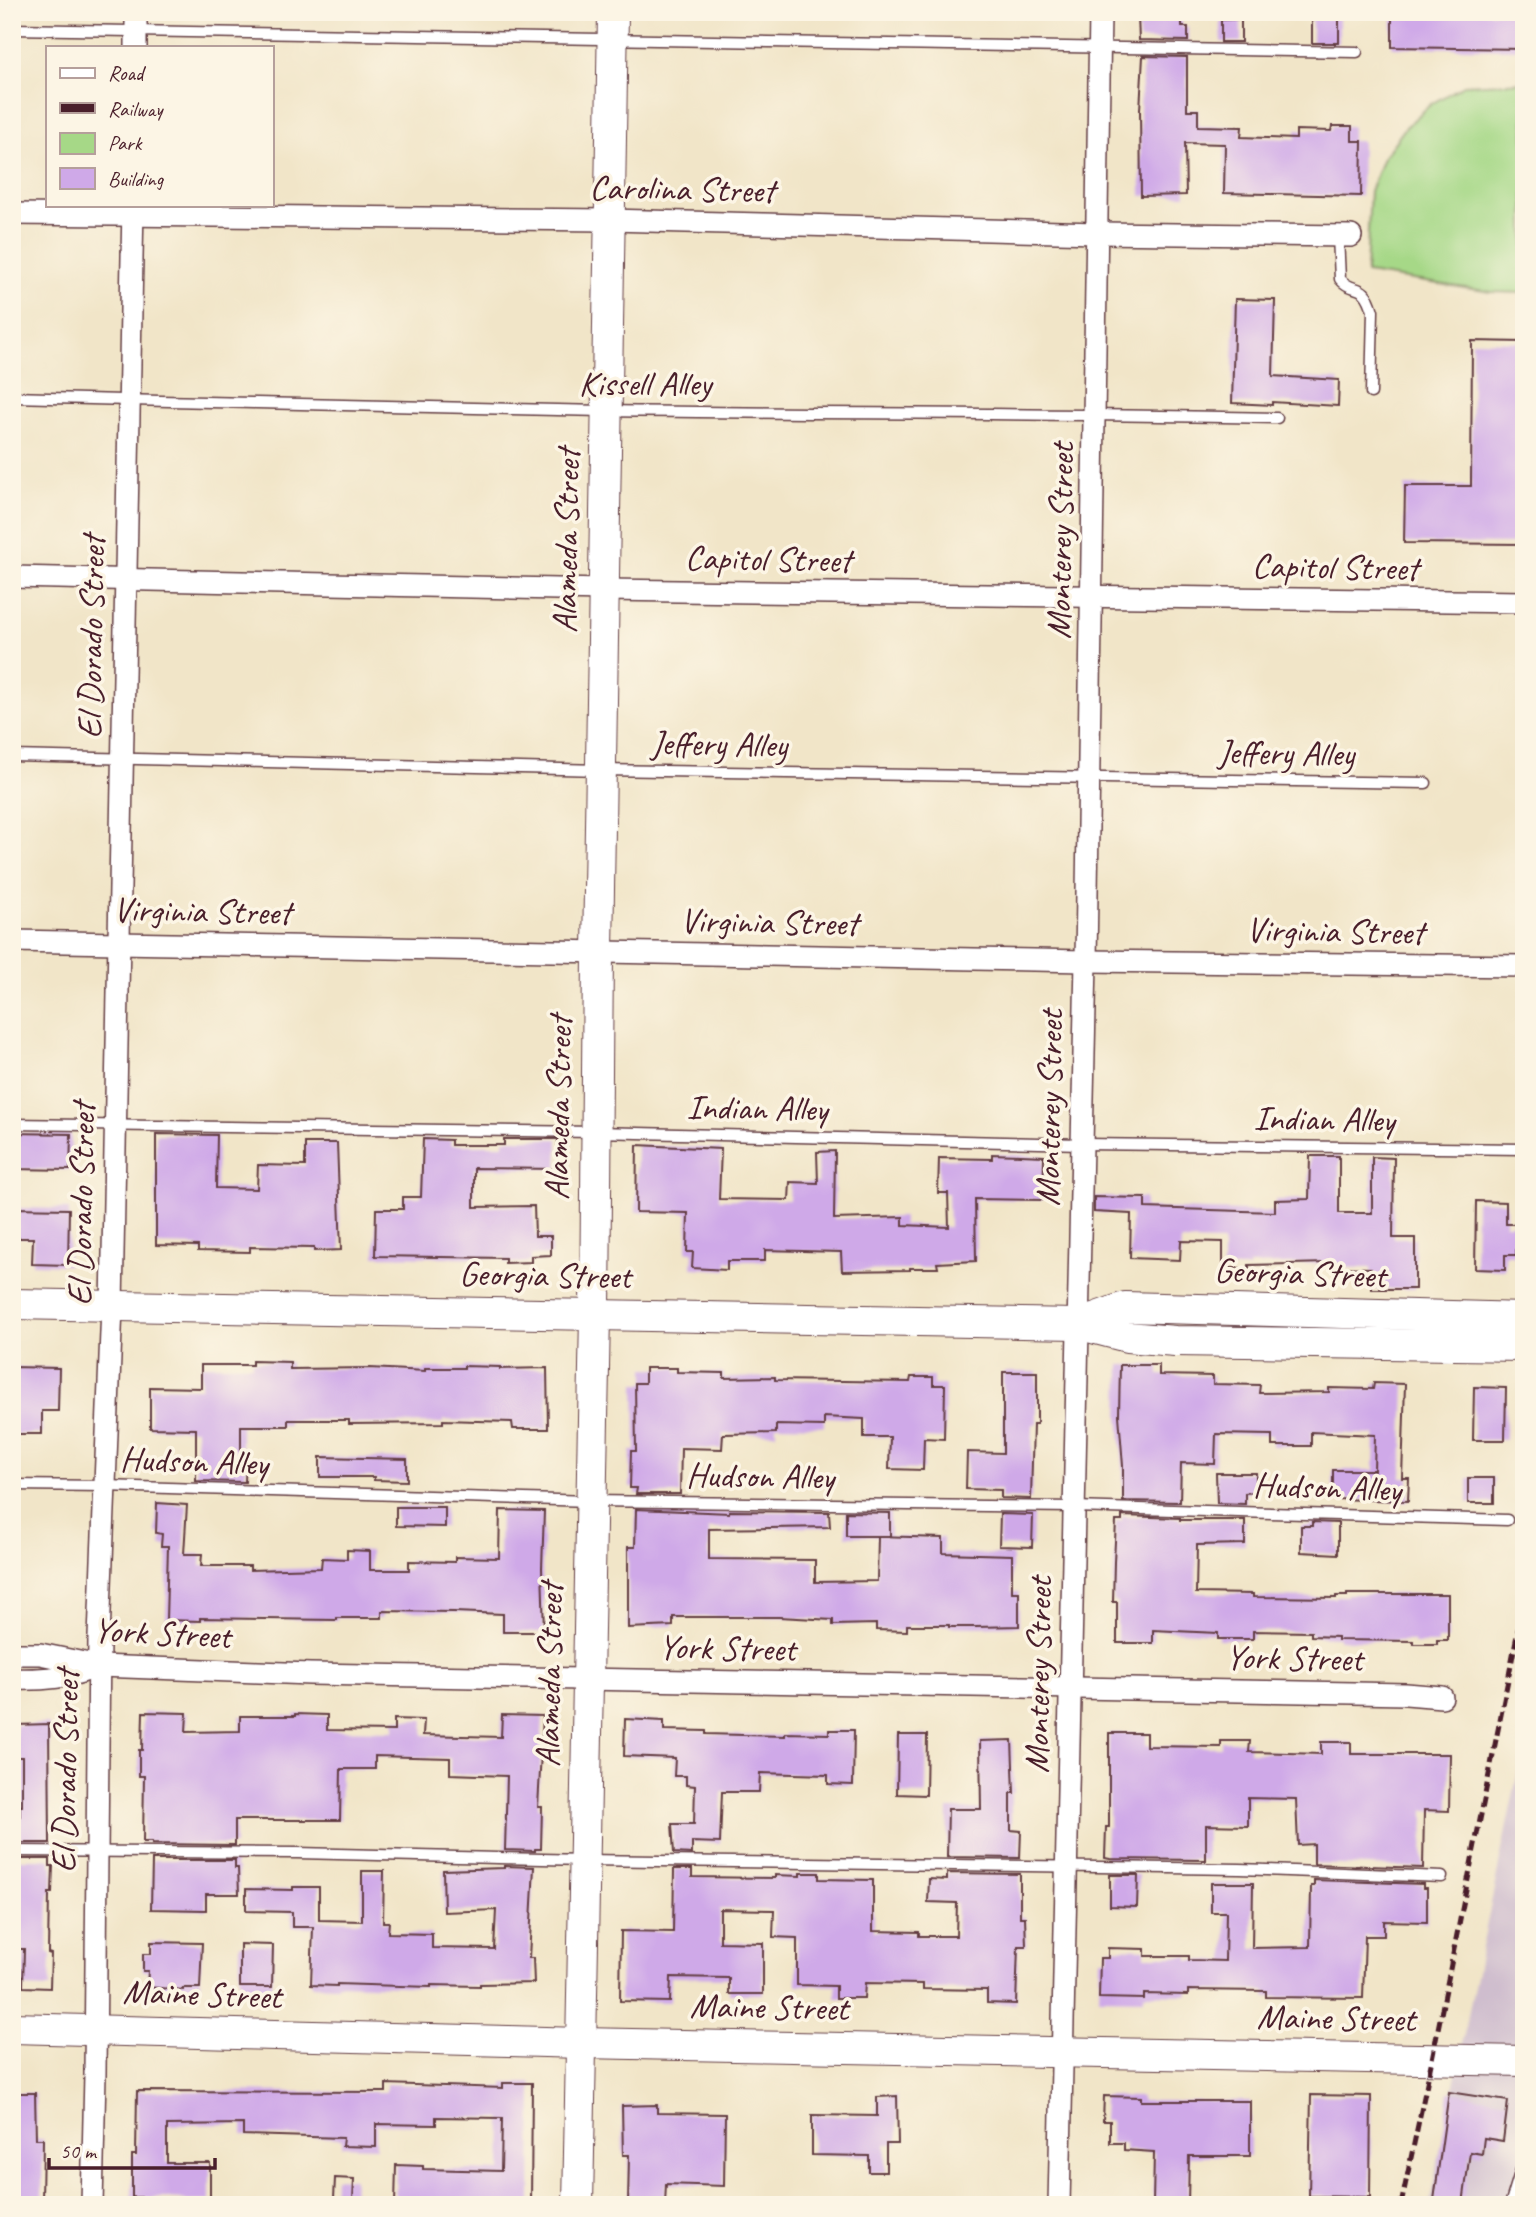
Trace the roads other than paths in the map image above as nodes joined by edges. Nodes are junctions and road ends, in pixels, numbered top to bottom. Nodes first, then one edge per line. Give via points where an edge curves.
1 (1100, 12) edge
2 (613, 26) edge
3 (12, 29) edge
4 (136, 30) edge
5 (1099, 47) junction
6 (1357, 52) dead end
7 (133, 210) edge
8 (12, 214) edge
9 (610, 220) junction
10 (1097, 233) junction
11 (1345, 236) joint
12 (1371, 393) dead end
13 (12, 397) edge
14 (129, 400) junction
15 (607, 411) junction
16 (1095, 414) junction
17 (1277, 418) dead end
18 (12, 577) edge
19 (126, 579) junction
20 (604, 590) junction
21 (1092, 597) junction
22 (1524, 602) edge
23 (12, 756) edge
24 (122, 758) junction
25 (601, 770) junction
26 (1089, 778) junction
27 (1426, 783) dead end
28 (12, 941) edge
29 (119, 942) junction
30 (598, 952) junction
31 (1086, 961) junction
32 (1524, 966) edge
33 (12, 1124) edge
34 (116, 1124) junction
35 (596, 1132) junction
36 (1082, 1144) junction
37 (1524, 1149) edge
38 (12, 1304) edge
39 (112, 1306) junction
40 (595, 1315) junction
41 (1524, 1318) edge
42 (1077, 1324) junction
43 (1524, 1346) edge
44 (12, 1485) edge
45 (106, 1486) junction
46 (590, 1501) junction
47 (1074, 1507) junction
48 (1507, 1520) dead end
49 (12, 1654) edge
50 (99, 1666) junction
51 (12, 1679) edge
52 (587, 1679) junction
53 (1070, 1687) junction
54 (1442, 1696) dead end
55 (12, 1851) edge
56 (97, 1852) junction
57 (584, 1860) junction
58 (1067, 1867) junction
59 (1442, 1877) dead end
60 (12, 2028) edge
61 (95, 2029) junction
62 (581, 2043) junction
63 (1063, 2051) junction
64 (1524, 2061) edge
65 (1524, 2160) edge
66 (92, 2205) edge
67 (578, 2205) edge
68 (1059, 2205) edge
69 (1510, 2205) edge

1 - 5 street, Monterey Street
2 - 4 lane
2 - 5 lane
2 - 9 main road, Alameda Street
3 - 4 lane
5 - 6 lane
5 - 10 street, Monterey Street
7 - 8 street, Carolina Street
7 - 9 street, Carolina Street
7 - 14 street, El Dorado Street
9 - 10 street, Carolina Street
9 - 15 main road, Alameda Street
10 - 11 street, Carolina Street
10 - 16 street, Monterey Street
11 - 12 lane via 1340,279 1359,287 1370,298 1373,310
13 - 14 lane, Kissell Alley
14 - 15 lane, Kissell Alley
14 - 19 street, El Dorado Street
15 - 16 lane, Kissell Alley
15 - 20 main road, Alameda Street
16 - 17 lane, Kissell Alley
16 - 21 street, Monterey Street
18 - 19 street, Capitol Street
19 - 20 street, Capitol Street
19 - 24 street, El Dorado Street
20 - 21 street, Capitol Street
20 - 25 main road, Alameda Street
21 - 22 street, Capitol Street
21 - 26 street, Monterey Street
23 - 24 lane, Jeffery Alley
24 - 25 lane, Jeffery Alley
24 - 29 street, El Dorado Street
25 - 26 lane, Jeffery Alley
25 - 30 main road, Alameda Street
26 - 27 lane, Jeffery Alley
26 - 31 street, Monterey Street
28 - 29 street, Virginia Street
29 - 30 street, Virginia Street
29 - 34 street, El Dorado Street
30 - 31 street, Virginia Street
30 - 35 main road, Alameda Street
31 - 32 street, Virginia Street
31 - 36 street, Monterey Street
33 - 34 lane, Indian Alley
34 - 35 lane, Indian Alley
34 - 39 street, El Dorado Street
35 - 36 lane, Indian Alley
35 - 40 main road, Alameda Street
36 - 37 lane, Indian Alley
36 - 42 street, Monterey Street
38 - 39 main road, Georgia Street
39 - 40 main road, Georgia Street
39 - 45 street, El Dorado Street
40 - 42 main road, Georgia Street
40 - 46 main road, Alameda Street
41 - 42 main road, Georgia Street via 1125,1307
42 - 43 main road, Georgia Street via 1127,1338 1175,1342
42 - 47 street, Monterey Street
44 - 45 lane, Hudson Alley
45 - 46 lane, Hudson Alley
45 - 50 street, El Dorado Street
46 - 47 lane, Hudson Alley
46 - 52 main road, Alameda Street
47 - 48 lane, Hudson Alley
47 - 53 street, Monterey Street
49 - 50 street, York Street via 40,1654
50 - 51 street via 74,1676
50 - 52 street, York Street
50 - 56 street, El Dorado Street
52 - 53 street, York Street
52 - 57 main road, Alameda Street
53 - 54 street, York Street
53 - 58 street, Monterey Street
55 - 56 lane
56 - 57 lane
56 - 61 street, El Dorado Street
57 - 58 lane
57 - 62 main road, Alameda Street
58 - 59 lane
58 - 63 street, Monterey Street
60 - 61 main road, Maine Street
61 - 62 main road, Maine Street
61 - 66 street, El Dorado Street
62 - 63 main road, Maine Street
62 - 67 main road, Alameda Street
63 - 64 main road, Maine Street
63 - 68 street, Monterey Street
65 - 69 lane

